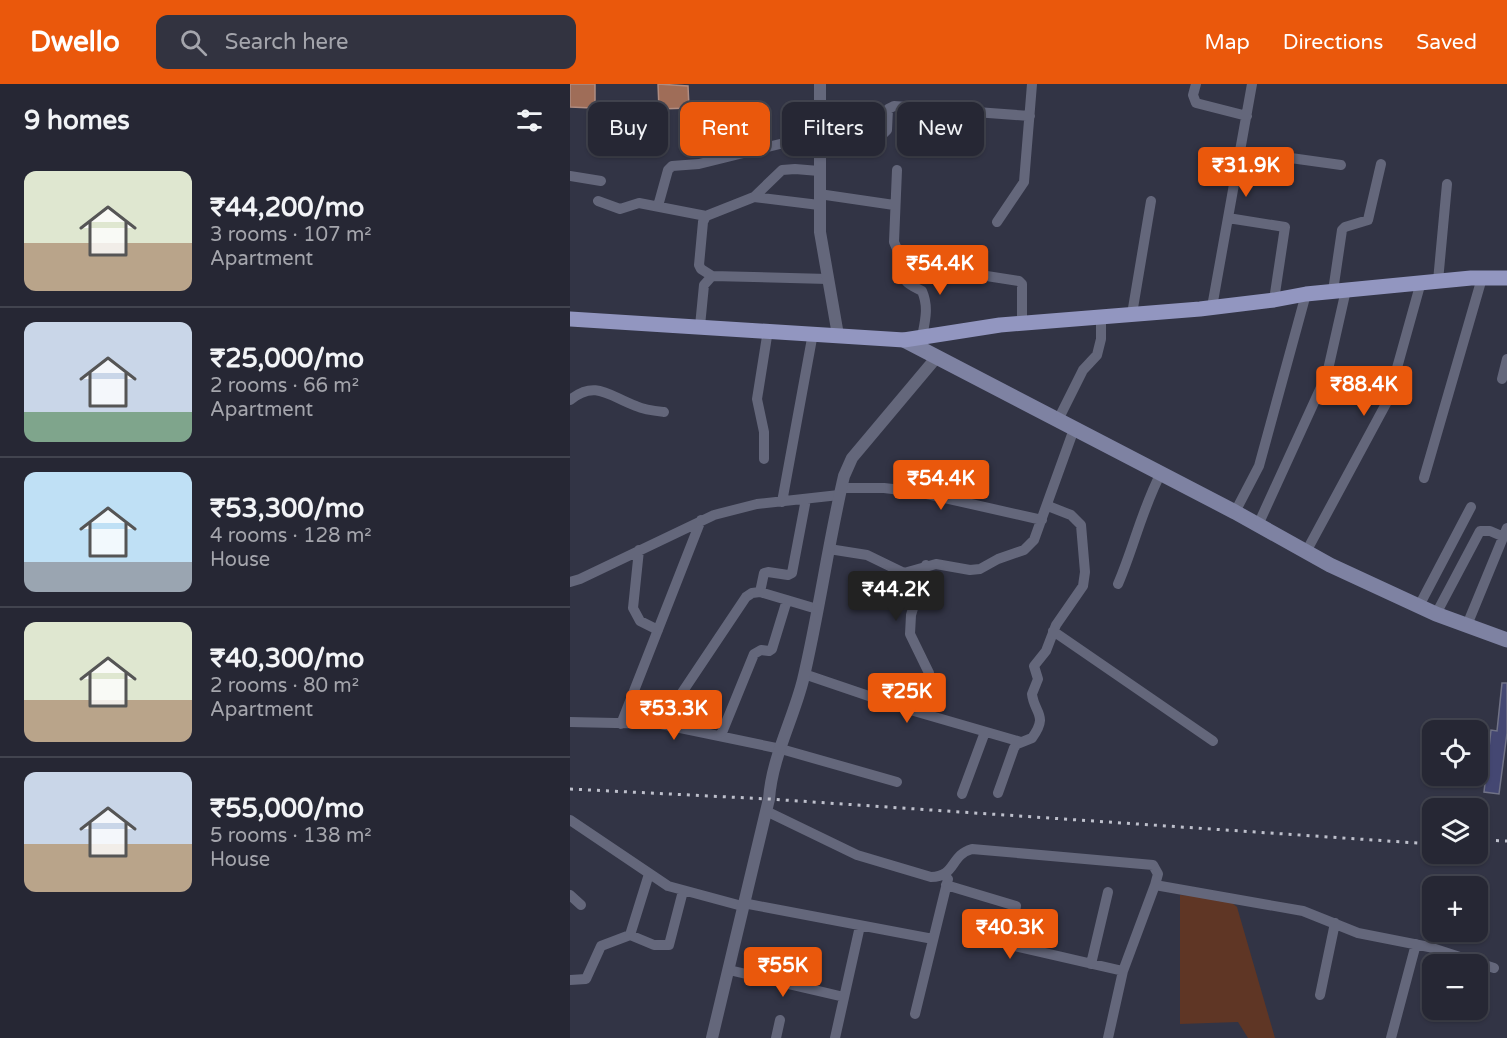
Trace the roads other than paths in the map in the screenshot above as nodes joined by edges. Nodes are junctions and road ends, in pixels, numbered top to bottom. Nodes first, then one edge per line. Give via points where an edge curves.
1 (820, 84) edge
2 (1032, 84) edge
3 (1196, 84) edge
4 (1252, 84) edge
5 (820, 102) edge
6 (1030, 116) junction
7 (1247, 116) junction
8 (885, 132) edge
9 (782, 144) edge
10 (1240, 152) junction
11 (819, 156) edge
12 (1381, 164) dead end
13 (1341, 165) dead end
14 (897, 170) dead end
15 (819, 171) junction
16 (571, 179) edge
17 (601, 181) dead end
18 (1447, 184) dead end
19 (754, 197) junction
20 (819, 199) junction
21 (598, 201) dead end
22 (1151, 201) dead end
23 (894, 205) junction
24 (658, 206) junction
25 (706, 216) junction
26 (1228, 218) junction
27 (997, 222) dead end
28 (906, 261) junction
29 (712, 276) junction
30 (1482, 278) junction
31 (1507, 278) edge
32 (828, 279) junction
33 (1438, 281) junction
34 (1421, 282) junction
35 (1340, 290) junction
36 (1306, 294) junction
37 (1275, 300) junction
38 (1212, 307) junction
39 (1132, 314) junction
40 (1101, 316) junction
41 (570, 319) edge
42 (1022, 323) junction
43 (700, 326) junction
44 (768, 330) junction
45 (813, 333) junction
46 (838, 335) junction
47 (922, 337) junction
48 (904, 340) junction
49 (936, 358) junction
50 (1507, 359) edge
51 (1502, 379) dead end
52 (570, 400) edge
53 (664, 412) dead end
54 (1058, 420) junction
55 (1074, 429) junction
56 (764, 459) dead end
57 (1161, 473) junction
58 (1424, 478) dead end
59 (840, 491) junction
60 (806, 499) junction
61 (782, 501) junction
62 (1048, 506) junction
63 (1471, 507) dead end
64 (1235, 512) junction
65 (701, 520) junction
66 (1042, 520) junction
67 (1258, 525) junction
68 (1505, 533) edge
69 (829, 549) junction
70 (639, 550) junction
71 (1306, 552) junction
72 (926, 565) junction
73 (570, 582) edge
74 (1118, 584) dead end
75 (760, 592) junction
76 (787, 600) junction
77 (1419, 606) junction
78 (817, 609) junction
79 (1436, 614) junction
80 (1467, 625) junction
81 (658, 630) junction
82 (1053, 631) junction
83 (1507, 640) edge
84 (929, 673) dead end
85 (804, 674) junction
86 (570, 722) edge
87 (621, 724) junction
88 (661, 724) junction
89 (985, 732) junction
90 (721, 735) junction
91 (1213, 741) dead end
92 (1021, 742) junction
93 (781, 749) junction
94 (897, 782) dead end
95 (998, 793) dead end
96 (962, 794) dead end
97 (766, 811) junction
98 (570, 820) edge
99 (950, 870) junction
100 (649, 874) junction
101 (946, 885) junction
102 (1155, 885) junction
103 (683, 891) junction
104 (1108, 892) dead end
105 (570, 895) edge
106 (581, 905) dead end
107 (742, 905) junction
108 (1335, 923) junction
109 (860, 926) junction
110 (630, 935) junction
111 (933, 939) junction
112 (1416, 944) junction
113 (1091, 964) junction
114 (1494, 969) dead end
115 (729, 970) junction
116 (1123, 971) junction
117 (570, 980) edge
118 (1320, 995) dead end
119 (844, 998) junction
120 (915, 1014) dead end
121 (780, 1020) dead end
122 (712, 1038) edge
123 (776, 1038) edge
124 (835, 1038) edge
125 (1108, 1038) edge
126 (1391, 1038) edge

1 - 5 street
2 - 6 street
3 - 7 street via 1196,103
4 - 7 street
6 - 8 street via 894,106 888,109
6 - 27 street via 1024,182
7 - 10 street
9 - 24 street via 699,164 672,166
10 - 13 street
10 - 26 street
11 - 15 street
12 - 35 street via 1371,215 1364,222 1342,230
14 - 23 street
15 - 19 street via 782,170
15 - 20 street
16 - 17 street
18 - 33 street
19 - 20 street
19 - 25 street
20 - 23 street
20 - 32 street
21 - 24 street via 620,209 639,203
22 - 39 street
23 - 28 street via 894,242
24 - 25 street
25 - 29 street via 702,222 699,265
26 - 37 street via 1286,227
26 - 38 street
28 - 42 street via 1018,281 1023,290
28 - 47 street via 905,282 922,291 926,299
29 - 32 street
29 - 43 street via 704,285
30 - 31 main road
30 - 33 main road
30 - 58 street
32 - 46 street
33 - 34 main road
34 - 35 main road
34 - 71 street via 1388,400
35 - 36 main road
35 - 67 street via 1328,374
36 - 37 main road
36 - 64 street via 1259,466
37 - 38 main road
38 - 39 main road
39 - 40 main road
40 - 42 main road
40 - 54 street via 1100,348 1083,370
41 - 43 main road
42 - 47 main road
43 - 44 main road
44 - 45 main road
44 - 56 street via 757,399 764,432
45 - 46 main road
45 - 61 street
46 - 48 main road
47 - 48 main road
48 - 49 main road
49 - 54 main road
49 - 59 street via 852,458
50 - 51 street
52 - 53 street via 582,392 601,391 637,407
54 - 55 main road
55 - 57 main road
55 - 62 street
57 - 64 main road
57 - 74 street via 1146,501 1135,544
59 - 60 street
59 - 66 street via 884,488 918,492
59 - 69 street
60 - 61 street
60 - 75 street via 792,573 764,573
61 - 65 street via 733,509
62 - 66 street
62 - 82 street via 1071,515 1081,525 1085,572 1078,595
63 - 77 street
64 - 67 main road
65 - 70 street
65 - 81 street
66 - 72 street via 1034,540 1023,550 980,569
67 - 71 main road
68 - 79 street via 1480,531
68 - 80 street
69 - 72 street via 867,555 904,573
69 - 78 street
70 - 73 street
70 - 81 street via 633,608 640,621
71 - 77 main road
72 - 84 street via 911,615 910,634
75 - 76 street
75 - 88 street via 752,593 740,605
76 - 78 street
76 - 90 street via 772,649 754,654
77 - 79 main road
78 - 85 street
79 - 80 main road
80 - 83 main road
81 - 87 street
82 - 91 street
82 - 92 street via 1034,669 1038,678 1032,700 1041,714 1038,727 1032,738
85 - 89 street
85 - 93 street
86 - 87 street
87 - 88 street
88 - 90 street
89 - 92 street
89 - 96 street
90 - 93 street
92 - 95 street via 1014,748
93 - 94 street
93 - 97 street
97 - 99 street via 857,855 931,877 942,877
97 - 107 street
98 - 100 street
99 - 101 street
99 - 102 street via 962,852 972,849 1142,862 1153,865 1158,874
100 - 103 street
100 - 110 street
101 - 111 street
101 - 113 street via 1016,906 1010,945
102 - 108 street via 1303,911
102 - 116 street
103 - 107 street
103 - 110 street via 669,945 654,945
104 - 113 street
105 - 106 street
107 - 109 street
107 - 115 street
108 - 112 street via 1370,936
108 - 118 street
109 - 111 street
109 - 119 street
110 - 117 street via 601,946 586,979
111 - 120 street
112 - 114 street
112 - 126 street
113 - 116 street
115 - 119 street
115 - 122 street
116 - 125 street
119 - 124 street
121 - 123 street

